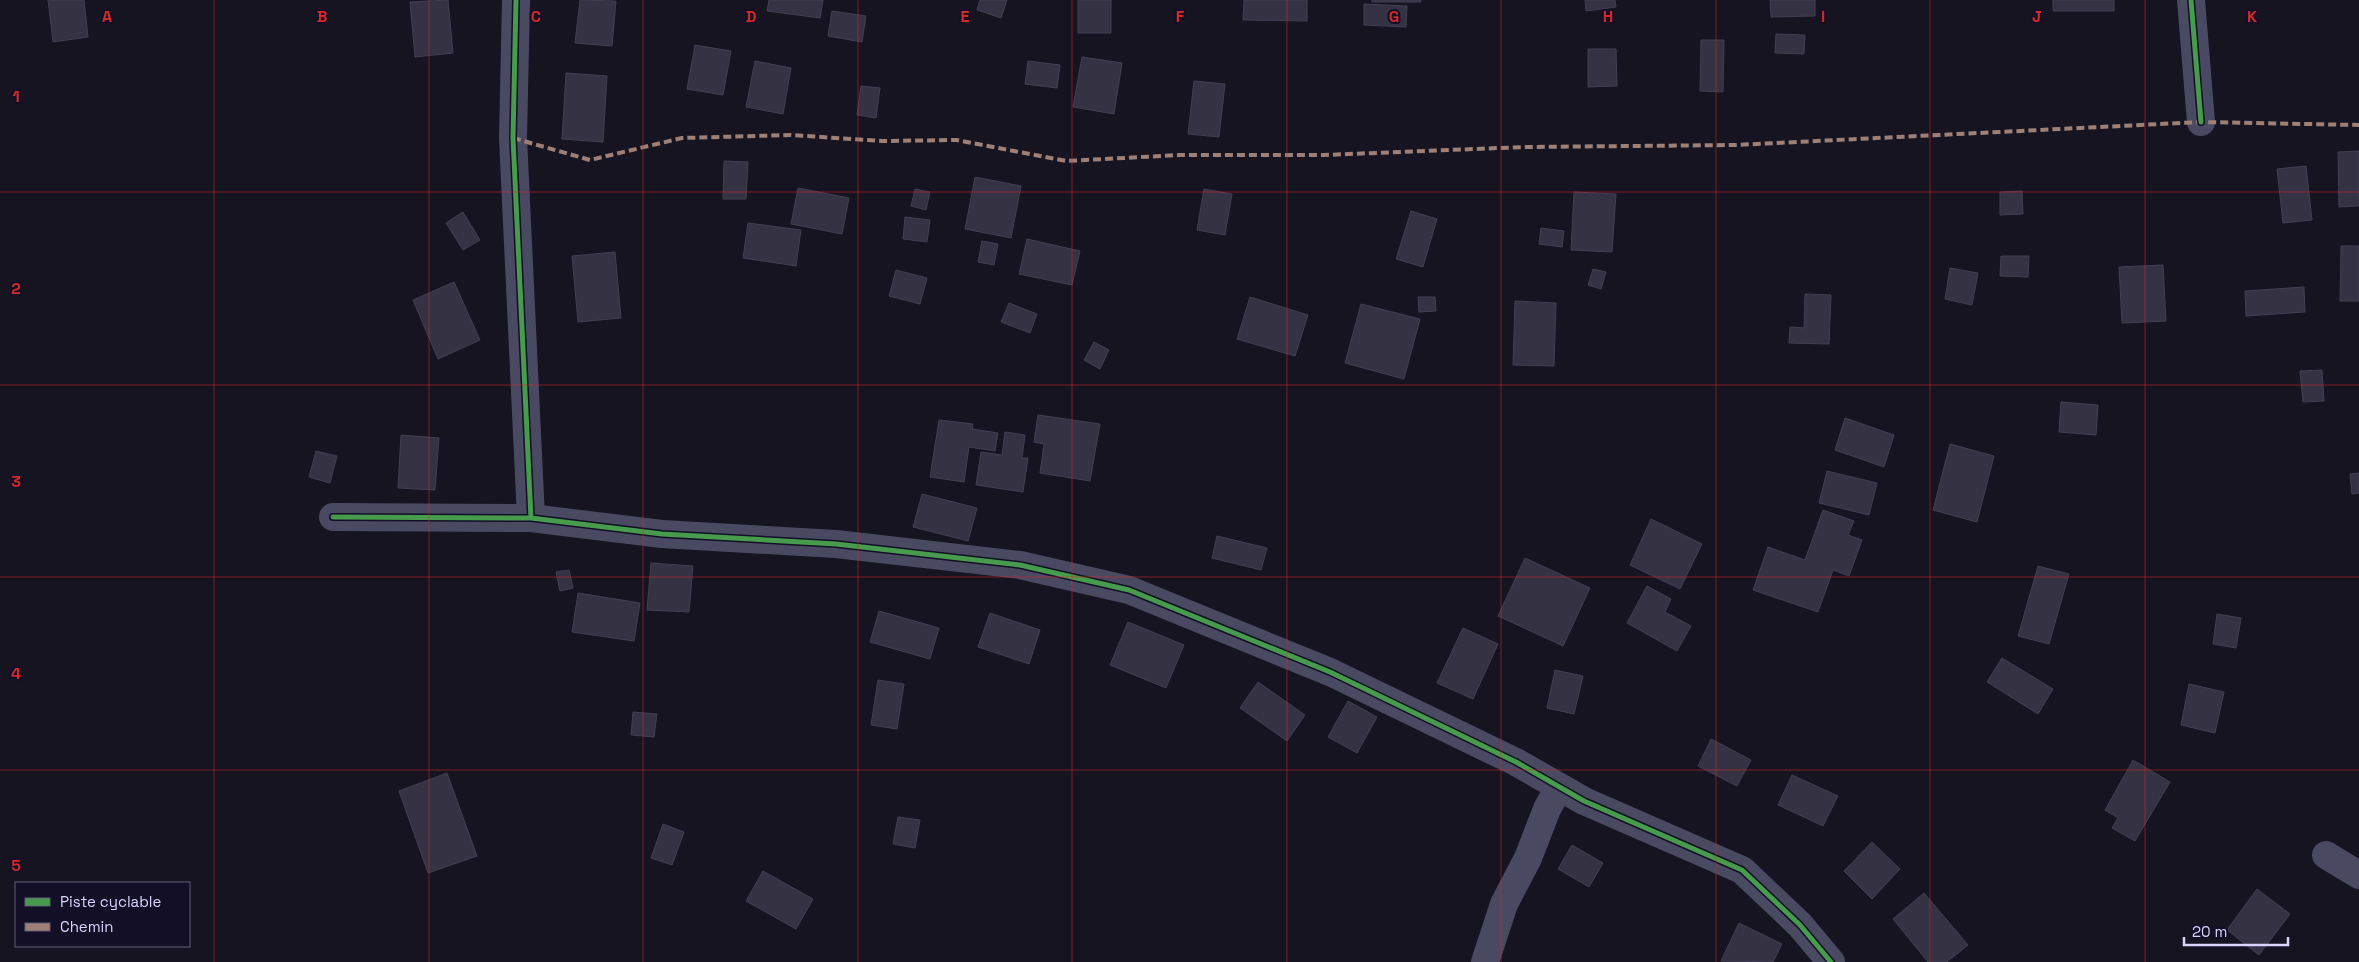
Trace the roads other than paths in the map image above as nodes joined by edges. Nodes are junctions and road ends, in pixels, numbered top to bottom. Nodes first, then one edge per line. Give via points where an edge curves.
1 (516, 0) edge
2 (2192, 0) edge
3 (2201, 122) dead end
4 (333, 517) dead end
5 (531, 518) junction
6 (1559, 787) junction
7 (2326, 855) dead end
8 (2359, 875) edge
9 (1485, 962) edge
10 (1831, 962) edge

1 - 5 street via 513,138
2 - 3 street
4 - 5 street
5 - 6 street via 662,534 836,544 1020,565 1129,590 1330,672 1516,762
6 - 9 street via 1504,904
6 - 10 street via 1584,802 1742,870 1800,925
7 - 8 street

